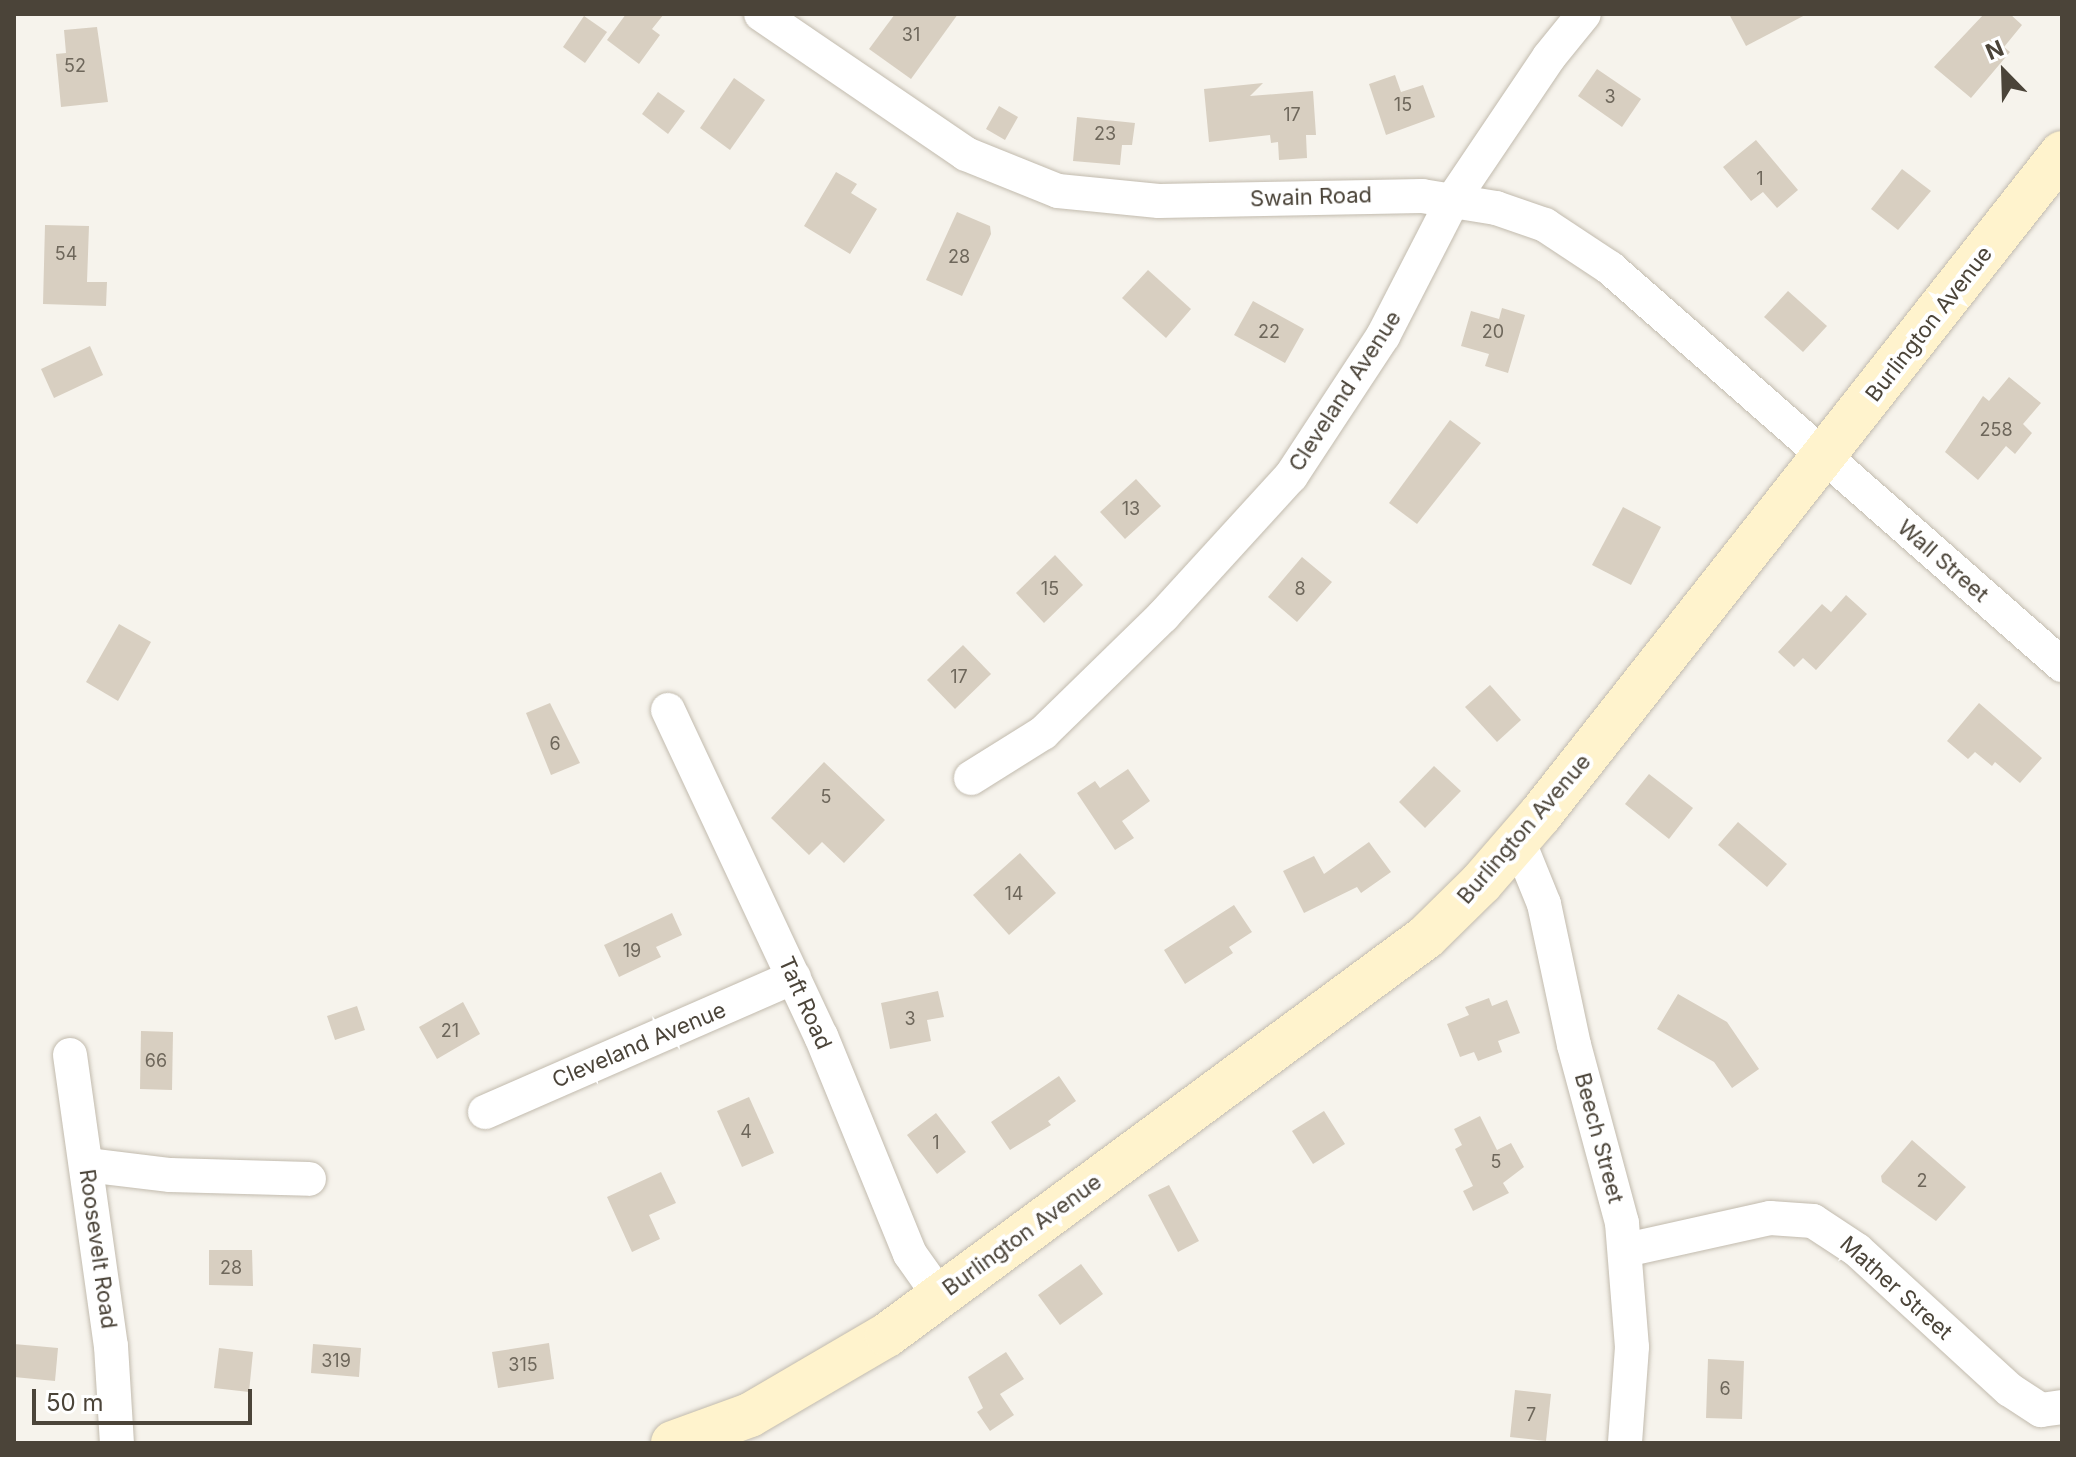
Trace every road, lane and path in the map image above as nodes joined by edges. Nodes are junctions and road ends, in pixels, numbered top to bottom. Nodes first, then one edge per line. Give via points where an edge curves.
1 (761, 14) edge
2 (1584, 14) edge
3 (2062, 153) edge
4 (1454, 198) junction
5 (1824, 458) junction
6 (2062, 665) edge
7 (668, 710) dead end
8 (971, 778) dead end
9 (1518, 840) junction
10 (794, 977) junction
11 (70, 1055) dead end
12 (485, 1112) dead end
13 (87, 1165) junction
14 (309, 1179) dead end
15 (1626, 1250) junction
16 (939, 1295) junction
17 (2058, 1409) edge
18 (117, 1443) edge
19 (673, 1443) edge
20 (1625, 1443) edge

1 - 4 street, Swain Road via 966,154 1058,191 1159,201
2 - 4 street, Cleveland Avenue
3 - 5 main road, Burlington Avenue
4 - 5 street, Swain Road via 1545,225 1595,256
4 - 8 street, Cleveland Avenue via 1383,336 1291,476 1163,616 1043,733
5 - 6 street, Wall Street
5 - 9 main road, Burlington Avenue
7 - 10 street, Taft Road
9 - 15 street, Beech Street via 1544,904
9 - 16 main road, Burlington Avenue via 1426,937
10 - 12 street, Cleveland Avenue
10 - 16 street, Taft Road via 910,1254
11 - 13 street, Roosevelt Road
13 - 14 street via 170,1175
13 - 18 street, Roosevelt Road via 111,1346
15 - 17 street, Mather Street via 1770,1218 1813,1221 1857,1250 2010,1390 2041,1410
15 - 20 street, Beech Street via 1632,1371
16 - 19 main road, Burlington Avenue via 887,1335 792,1392 750,1415

